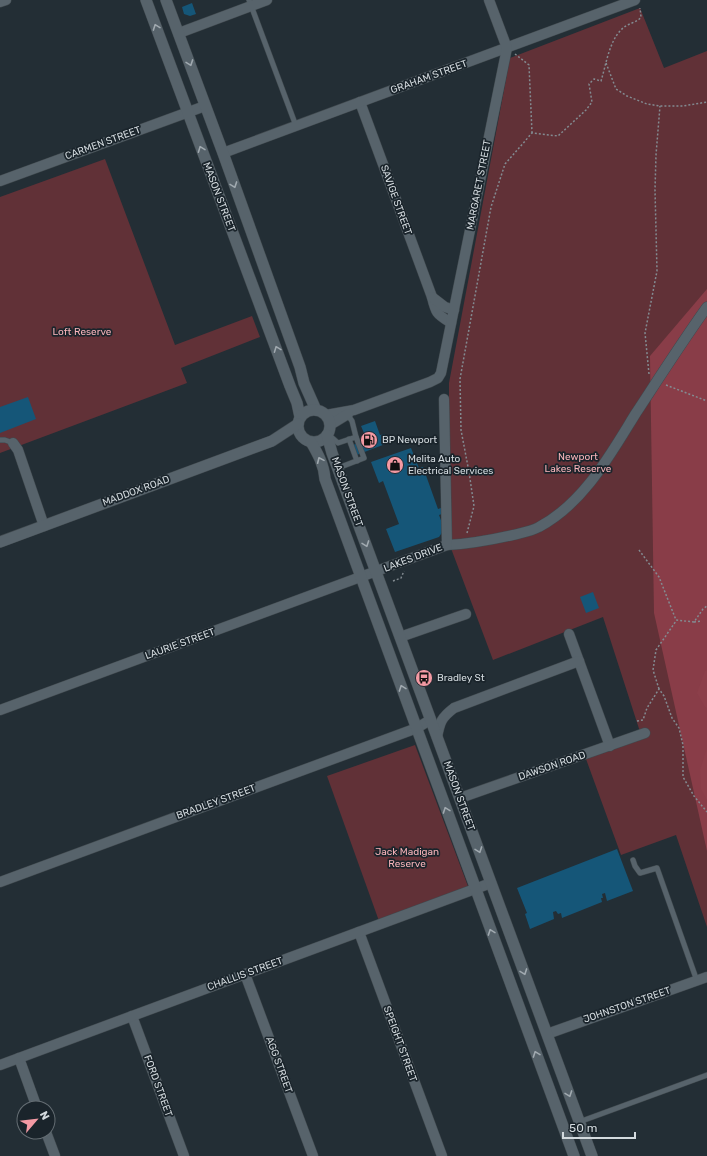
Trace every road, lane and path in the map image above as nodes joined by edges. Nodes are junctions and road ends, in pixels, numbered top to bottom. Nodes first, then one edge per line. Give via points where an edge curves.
1 (6, 0) edge
2 (146, 0) edge
3 (166, 0) edge
4 (267, 0) edge
5 (489, 0) edge
6 (0, 2) edge
7 (637, 2) edge
8 (250, 3) edge
9 (178, 33) junction
10 (507, 48) junction
11 (606, 63) junction
12 (360, 102) junction
13 (707, 102) edge
14 (205, 106) junction
15 (660, 106) junction
16 (187, 112) junction
17 (296, 126) junction
18 (532, 133) junction
19 (223, 153) junction
20 (0, 181) edge
21 (432, 297) junction
22 (707, 307) edge
23 (454, 310) junction
24 (451, 323) junction
25 (657, 382) junction
26 (650, 392) junction
27 (444, 399) dead end
28 (707, 401) edge
29 (349, 412) junction
30 (299, 421) junction
31 (326, 424) junction
32 (356, 437) junction
33 (349, 439) junction
34 (0, 440) edge
35 (307, 440) junction
36 (272, 441) junction
37 (13, 443) joint
38 (357, 461) junction
39 (338, 468) junction
40 (44, 526) junction
41 (0, 542) edge
42 (464, 544) junction
43 (447, 545) junction
44 (639, 550) dead end
45 (376, 572) junction
46 (360, 577) junction
47 (707, 606) edge
48 (466, 614) dead end
49 (676, 620) junction
50 (702, 621) dead end
51 (694, 622) junction
52 (569, 634) dead end
53 (400, 638) junction
54 (579, 661) junction
55 (660, 689) junction
56 (0, 710) edge
57 (430, 720) junction
58 (637, 721) dead end
59 (417, 728) junction
60 (645, 733) dead end
61 (437, 737) junction
62 (610, 746) junction
63 (460, 798) junction
64 (707, 812) edge
65 (633, 860) dead end
66 (0, 882) edge
67 (491, 883) junction
68 (476, 889) junction
69 (359, 932) junction
70 (245, 974) junction
71 (707, 977) edge
72 (697, 981) junction
73 (132, 1016) junction
74 (547, 1034) junction
75 (19, 1058) junction
76 (0, 1065) edge
77 (707, 1075) edge
78 (34, 1100) edge
79 (579, 1122) junction
80 (49, 1140) edge
81 (55, 1156) edge
82 (184, 1156) edge
83 (313, 1156) edge
84 (442, 1156) edge
85 (574, 1156) edge
86 (592, 1156) edge

1 - 6 street
16 -> 2 street, MASON STREET
3 - 9 street, MASON STREET
4 - 8 street
5 - 10 street
7 - 10 street, GRAHAM STREET
7 - 11 path via 642,17 620,30
8 - 9 street
8 - 17 lane
9 -> 14 street, MASON STREET
10 - 12 street, GRAHAM STREET
10 - 18 path via 529,65
10 - 23 street, MARGARET STREET
11 - 15 path via 616,89 647,104
11 - 18 path via 601,81 594,79 589,84 592,102 586,110 558,136
12 - 17 street, GRAHAM STREET
12 - 21 street, SAVIGE STREET
13 - 15 path
14 - 16 street, CARMEN STREET
14 - 19 street, MASON STREET
15 - 26 path via 655,190 657,271 645,334
16 - 20 street, CARMEN STREET
30 -> 16 street, MASON STREET via 290,386
17 - 19 street, GRAHAM STREET
18 - 42 path via 505,164 491,207 460,379 461,430 474,506
19 -> 31 street, MASON STREET via 304,383
21 - 23 street
21 - 24 street, SAVIGE STREET via 440,317
22 - 25 street
23 - 24 street, MARGARET STREET
24 - 29 street, MARGARET STREET via 438,378
25 - 26 street
25 - 28 path
26 - 42 street via 604,464 575,500 557,515 538,528
27 - 43 street, LAKES DRIVE
29 - 31 street
29 - 32 lane
30 - 31 street via 307,411
30 - 35 street via 299,434
30 - 36 street, MADDOX ROAD
31 - 33 lane via 338,443
31 - 35 street via 320,441
31 - 39 street, MASON STREET
32 - 33 lane
32 - 38 lane via 364,458
33 - 38 lane
34 - 37 lane
35 - 36 street, MADDOX ROAD
46 -> 35 street, MASON STREET via 320,458
36 - 40 street, MADDOX ROAD
37 - 40 street via 18,450
38 - 39 lane
39 -> 45 street, MASON STREET
40 - 41 street, MADDOX ROAD
42 - 43 street
43 - 45 street, LAKES DRIVE
44 - 49 path via 659,577
45 - 46 street, LAKES DRIVE
45 - 53 street, MASON STREET
46 - 56 street, LAURIE STREET
59 -> 46 street, MASON STREET
47 - 51 path
48 - 53 street
49 - 51 path
49 - 55 path via 656,650 654,670
50 - 51 path
52 - 54 street
53 - 57 street, MASON STREET
54 - 61 street via 454,708 440,723
54 - 62 street
55 - 58 path via 647,708 643,720
55 - 64 path via 679,728 684,745 683,777
57 - 59 street, BRADLEY STREET
57 - 61 street, MASON STREET
59 - 66 street, BRADLEY STREET
68 -> 59 street, MASON STREET
60 - 62 street, DAWSON ROAD
61 - 63 street, MASON STREET
62 - 63 street, DAWSON ROAD
63 -> 67 street, MASON STREET
65 - 72 lane via 640,873 657,868
67 - 68 street, CHALLIS STREET
67 -> 74 street, MASON STREET
68 - 69 street, CHALLIS STREET
85 -> 68 street, MASON STREET
69 - 70 street, CHALLIS STREET
69 - 84 street, SPEIGHT STREET
70 - 73 street, CHALLIS STREET
70 - 83 street, AGG STREET
71 - 72 street, JOHNSTON STREET
72 - 74 street, JOHNSTON STREET
73 - 75 street, CHALLIS STREET
73 - 82 street, FORD STREET
74 -> 79 street, MASON STREET
75 - 76 street, CHALLIS STREET
75 - 78 street
77 - 79 lane
79 - 86 street, MASON STREET
80 - 81 street

